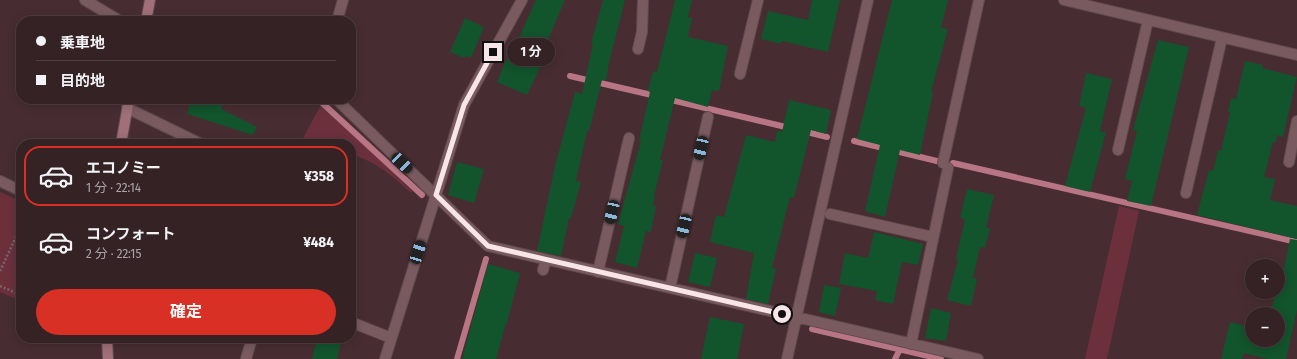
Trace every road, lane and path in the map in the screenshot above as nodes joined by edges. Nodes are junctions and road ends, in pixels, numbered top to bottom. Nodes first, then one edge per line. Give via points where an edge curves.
1 (85, 0) edge
2 (150, 0) edge
3 (343, 0) edge
4 (522, 0) edge
5 (643, 0) edge
6 (758, 0) edge
7 (868, 0) edge
8 (979, 0) edge
9 (1064, 0) edge
10 (112, 16) edge
11 (148, 16) edge
12 (338, 16) edge
13 (1148, 20) junction
14 (1222, 38) junction
15 (638, 49) dead end
16 (1297, 55) edge
17 (740, 74) dead end
18 (128, 104) edge
19 (130, 104) edge
20 (341, 104) edge
21 (708, 117) dead end
22 (1297, 121) edge
23 (629, 138) dead end
24 (122, 139) edge
25 (191, 139) edge
26 (1118, 150) dead end
27 (1289, 162) dead end
28 (0, 181) edge
29 (16, 188) edge
30 (1186, 193) dead end
31 (436, 195) junction
32 (830, 214) dead end
33 (16, 237) edge
34 (933, 237) junction
35 (546, 260) junction
36 (543, 270) dead end
37 (0, 271) edge
38 (598, 272) junction
39 (0, 286) edge
40 (670, 288) junction
41 (16, 293) edge
42 (796, 318) junction
43 (356, 324) edge
44 (391, 338) junction
45 (107, 343) edge
46 (251, 343) edge
47 (911, 344) junction
48 (954, 356) edge
49 (108, 359) edge
50 (246, 359) edge
51 (385, 359) edge
52 (787, 359) edge
53 (978, 359) edge

1 - 10 street
2 - 11 main road
3 - 12 street
4 - 31 street via 464,105
5 - 15 street via 642,32
6 - 17 street
7 - 42 street
8 - 34 street
9 - 13 street
13 - 14 street
13 - 26 street
14 - 16 street
14 - 30 street
18 - 24 main road
19 - 25 street
20 - 31 street
21 - 40 street
22 - 27 street
23 - 38 street
28 - 29 street
31 - 35 street via 488,246
31 - 44 street
32 - 34 street
33 - 37 path
34 - 47 street
35 - 36 street
35 - 38 street
38 - 40 street
39 - 41 path
40 - 42 street
42 - 47 street
42 - 52 street
43 - 44 street
44 - 51 street
45 - 49 main road
46 - 50 street
47 - 48 street
48 - 53 street

